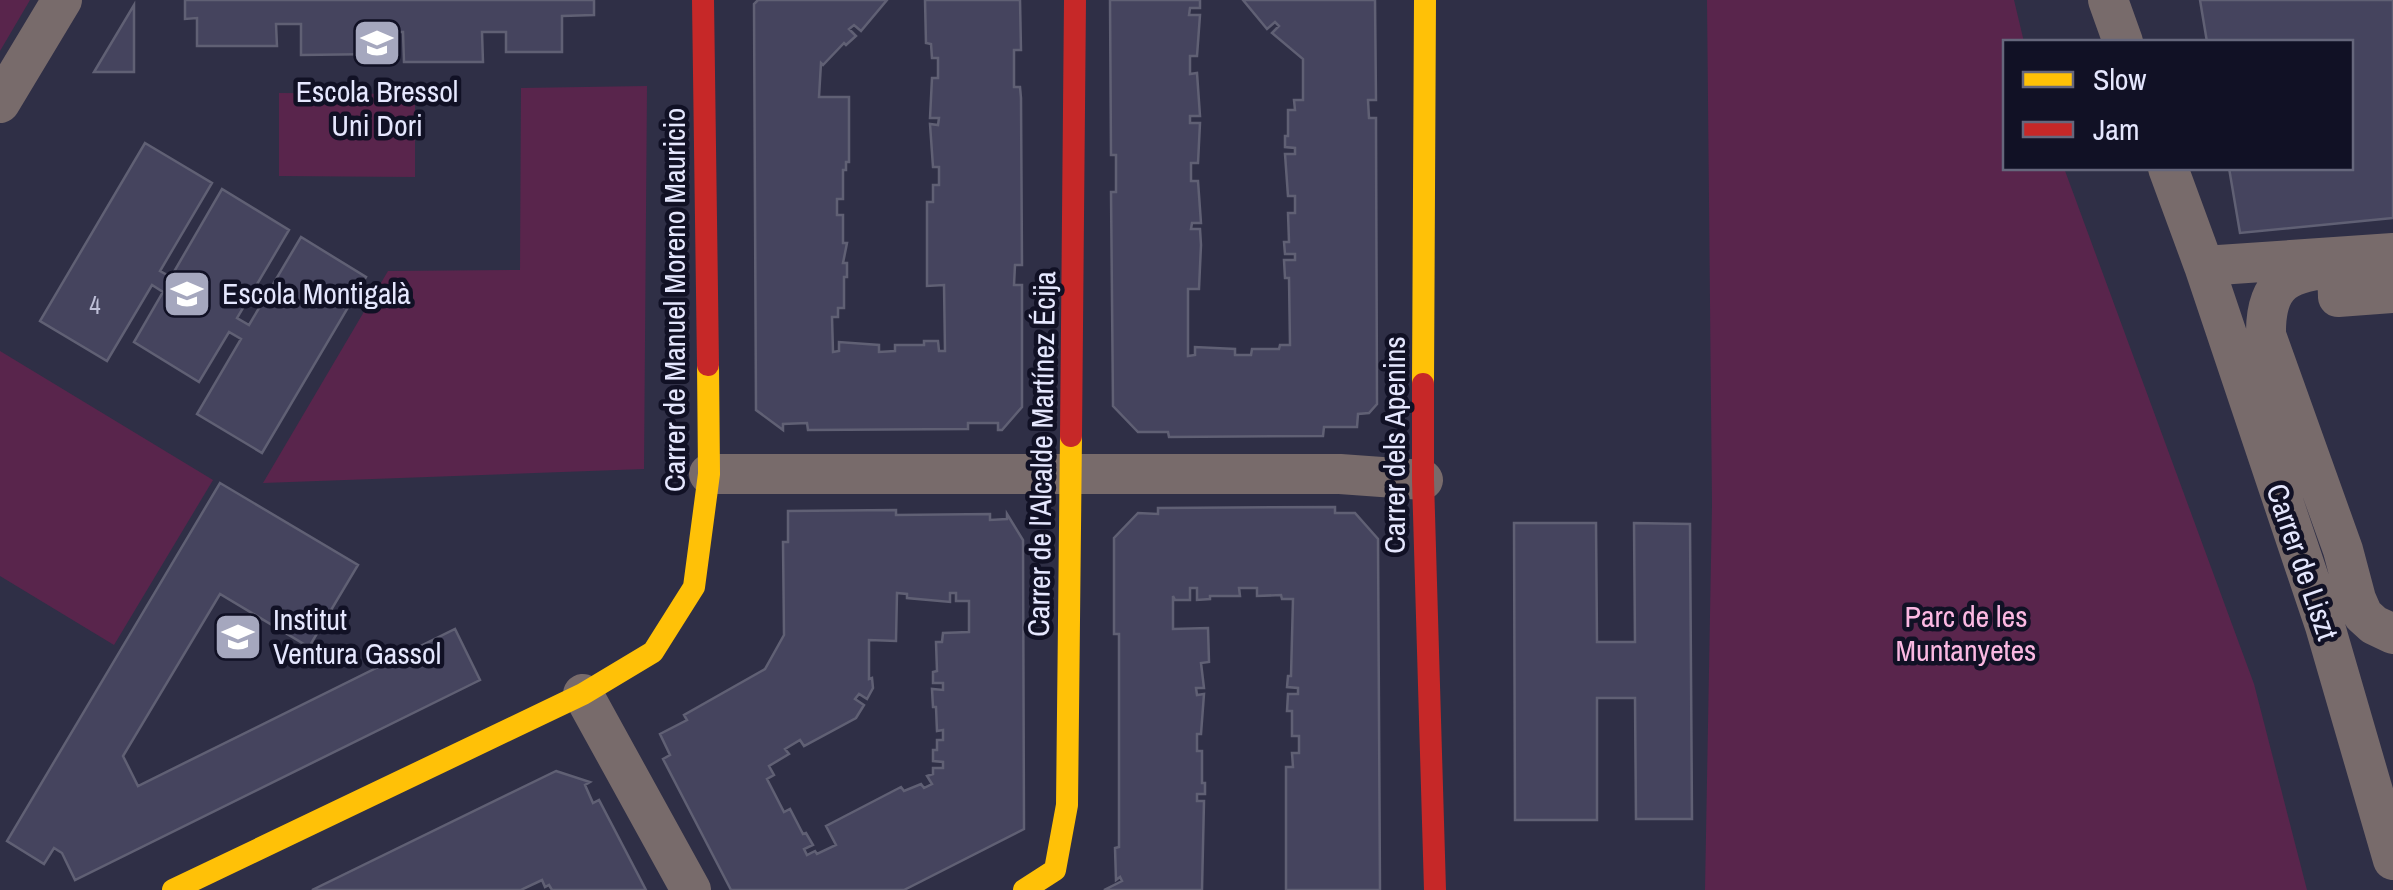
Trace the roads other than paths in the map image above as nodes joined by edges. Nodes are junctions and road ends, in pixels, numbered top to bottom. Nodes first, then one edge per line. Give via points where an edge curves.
1 (62, 0) edge
2 (704, 0) edge
3 (1075, 0) edge
4 (1425, 0) edge
5 (2108, 0) edge
6 (2122, 40) edge
7 (0, 102) edge
8 (2169, 170) edge
9 (2393, 253) edge
10 (2204, 266) junction
11 (2393, 292) edge
12 (1070, 473) junction
13 (709, 474) junction
14 (1424, 480) junction
15 (2393, 634) edge
16 (2393, 653) edge
17 (2340, 671) junction
18 (583, 694) junction
19 (2393, 860) edge
20 (173, 890) edge
21 (691, 890) edge
22 (1024, 890) edge
23 (1435, 890) edge

1 - 7 street
2 - 13 street, Carrer de Manuel Moreno Mauricio
3 - 12 street, Carrer de l'Alcalde Martínez Écija
4 - 14 street, Carrer dels Apenins
5 - 6 street
8 - 10 street, Carrer de Liszt
9 - 10 street
10 - 17 street, Carrer de Liszt
11 - 15 street via 2338,297 2337,267 2306,270 2283,282 2265,311 2266,335 2356,600 2374,625
12 - 13 street
12 - 14 street
12 - 22 street, Carrer de l'Alcalde Martínez Écija via 1067,805 1055,870
13 - 18 street, Carrer de Manuel Moreno Mauricio via 694,587 653,652
14 - 23 street, Carrer dels Apenins
16 - 17 street
17 - 19 street, Carrer de Liszt
18 - 20 street, Carrer de Manuel Moreno Mauricio
18 - 21 street

